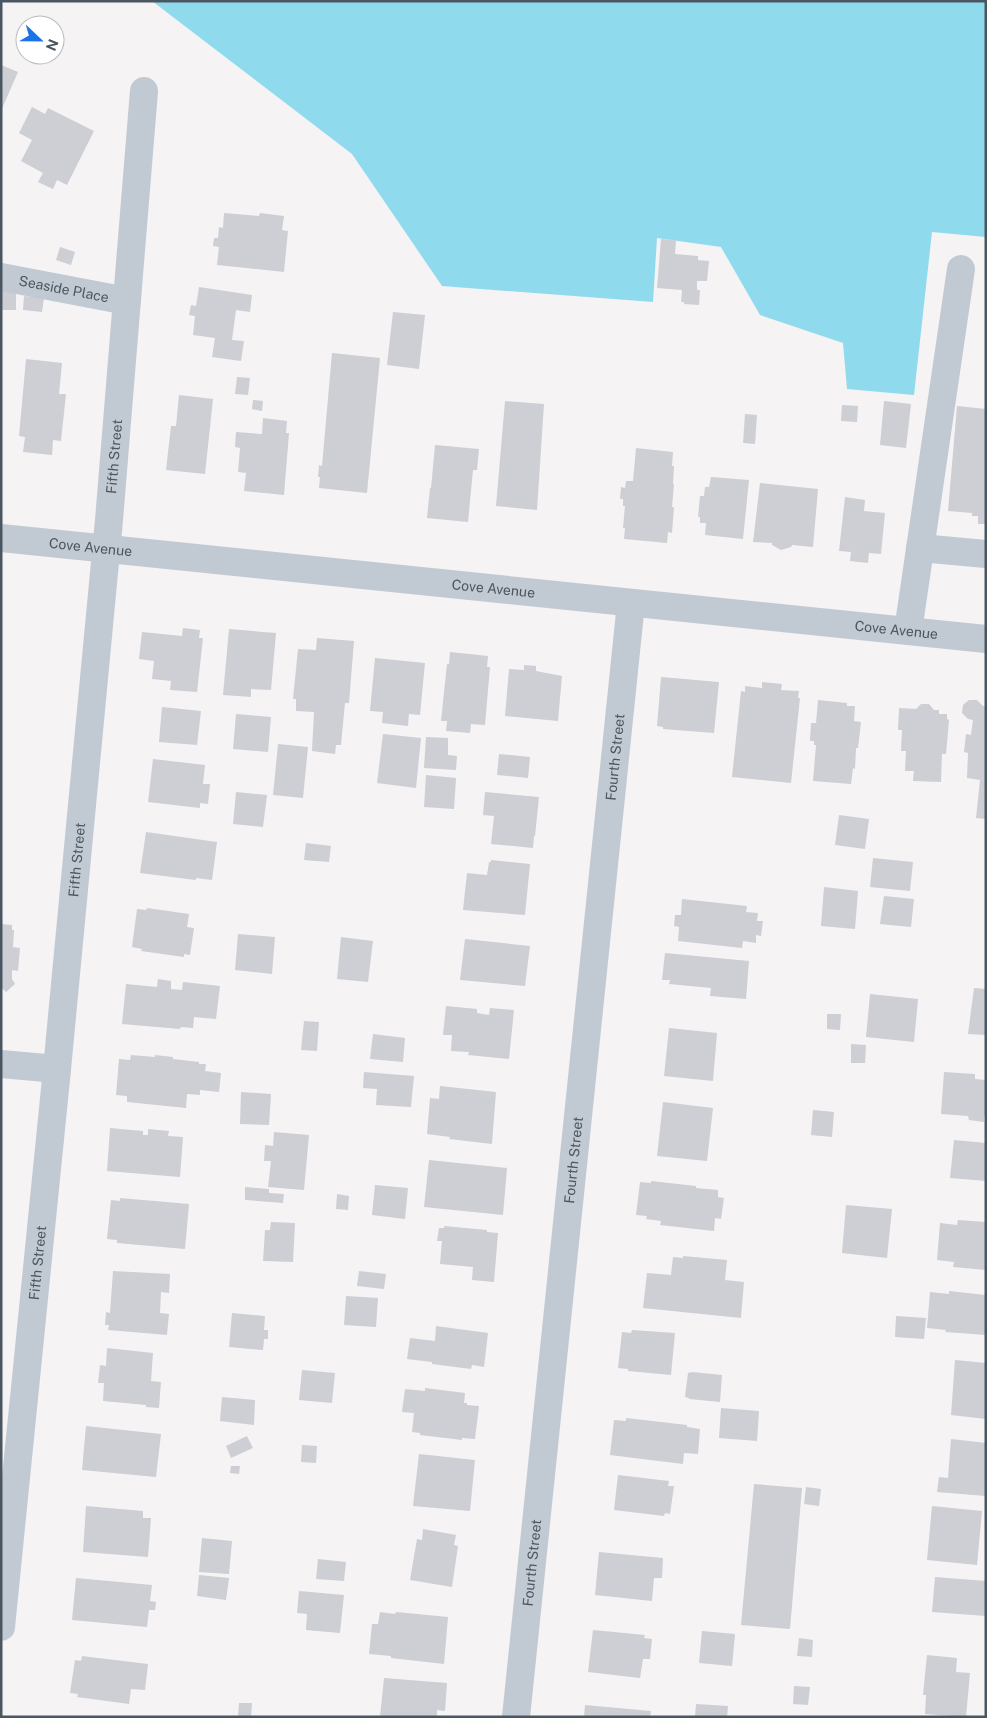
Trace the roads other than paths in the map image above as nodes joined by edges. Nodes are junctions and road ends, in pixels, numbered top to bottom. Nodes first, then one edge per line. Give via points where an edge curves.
1 (144, 91) dead end
2 (960, 269) dead end
3 (1, 277) edge
4 (127, 300) junction
5 (1, 538) edge
6 (106, 548) junction
7 (920, 548) junction
8 (986, 554) edge
9 (631, 603) junction
10 (908, 631) junction
11 (986, 639) edge
12 (1, 1064) edge
13 (57, 1068) junction
14 (1, 1627) edge
15 (516, 1717) edge

1 - 4 street, Fifth Street
2 - 7 street
3 - 4 street, Seaside Place
4 - 6 street, Fifth Street
5 - 6 street, Cove Avenue
6 - 9 street, Cove Avenue
6 - 13 street, Fifth Street
7 - 8 street
7 - 10 street
9 - 10 street, Cove Avenue
9 - 15 street, Fourth Street
10 - 11 street, Cove Avenue
12 - 13 street
13 - 14 street, Fifth Street

